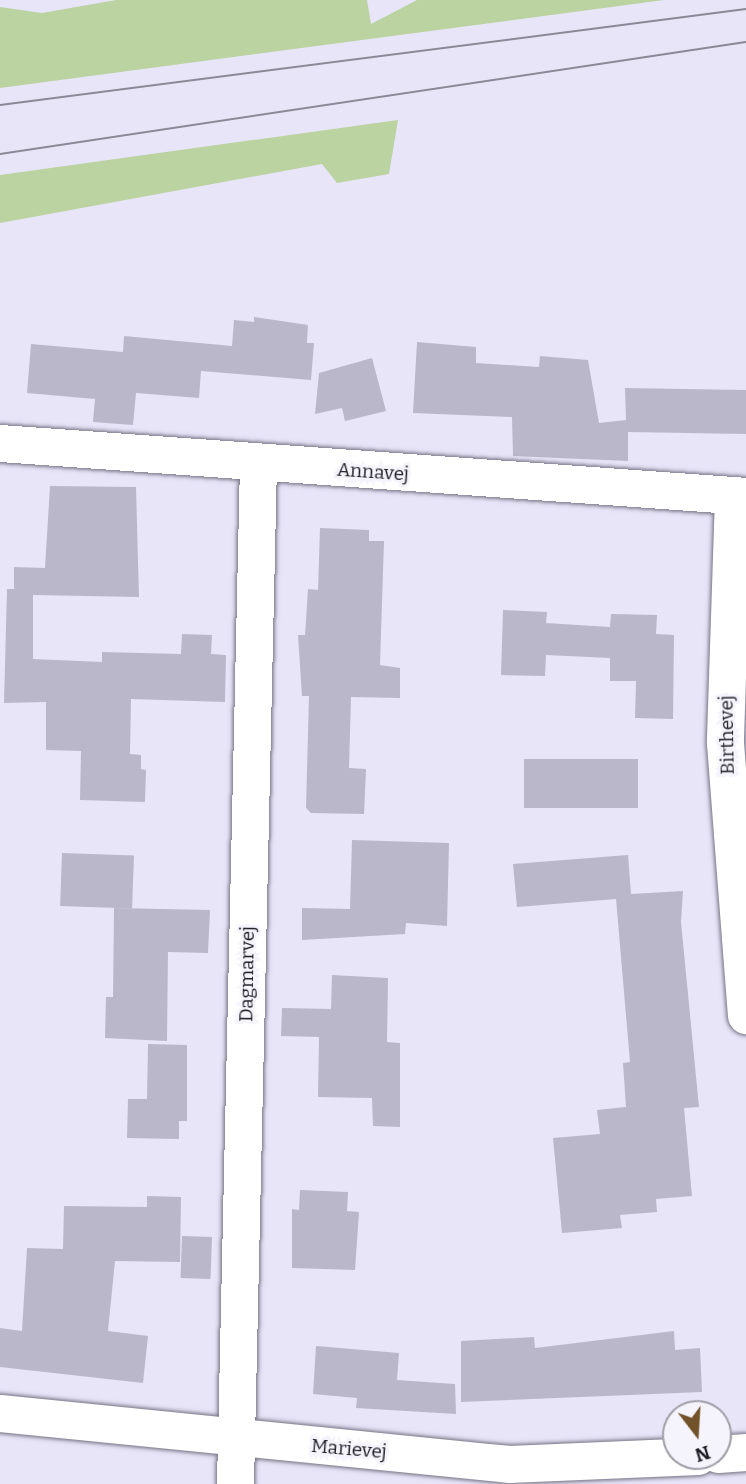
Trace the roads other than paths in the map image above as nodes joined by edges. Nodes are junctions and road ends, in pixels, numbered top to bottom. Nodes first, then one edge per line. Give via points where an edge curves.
1 (0, 443) edge
2 (258, 464) junction
3 (739, 496) edge
4 (746, 1015) edge
5 (0, 1413) edge
6 (236, 1438) junction
7 (662, 1458) edge
8 (235, 1484) edge

1 - 2 street, Annavej
2 - 3 street, Annavej
2 - 6 street, Dagmarvej
3 - 4 street, Birthevej via 725,743
5 - 6 street, Marievej
6 - 7 street, Marievej via 509,1464
6 - 8 street, Dagmarvej

